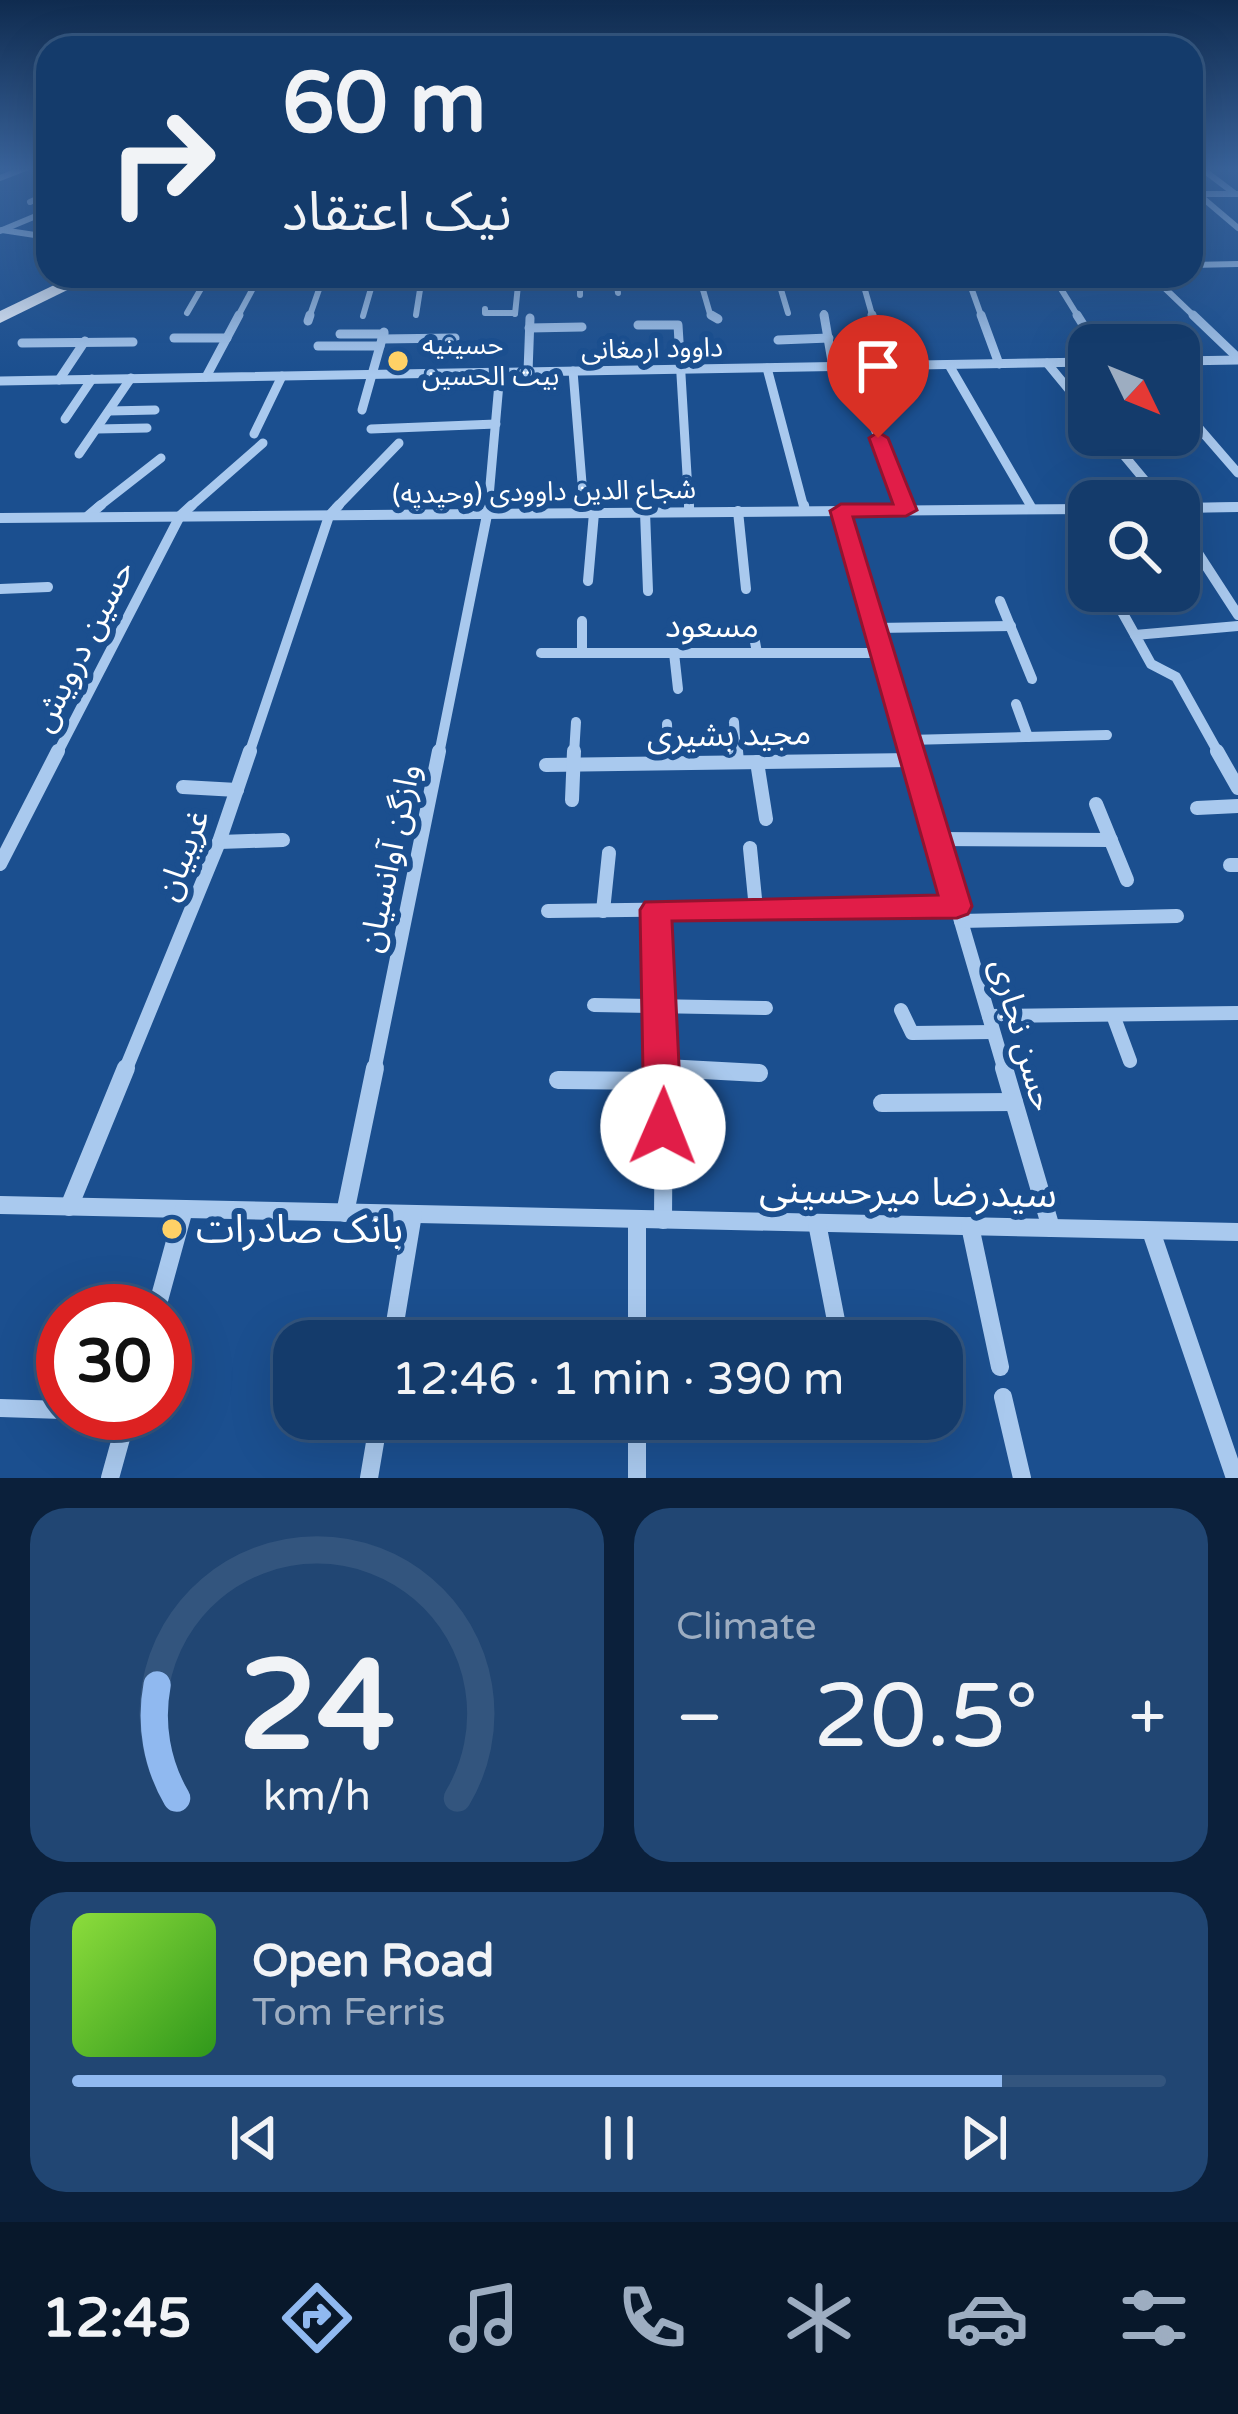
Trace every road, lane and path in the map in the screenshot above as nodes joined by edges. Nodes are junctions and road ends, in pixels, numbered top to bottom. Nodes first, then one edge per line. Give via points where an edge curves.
1 (1203, 265) edge
2 (1236, 265) edge
3 (36, 279) edge
4 (62, 288) edge
5 (201, 288) edge
6 (253, 288) edge
7 (320, 288) edge
8 (371, 288) edge
9 (420, 288) edge
10 (518, 288) edge
11 (580, 288) edge
12 (617, 288) edge
13 (702, 288) edge
14 (781, 288) edge
15 (864, 288) edge
16 (971, 288) edge
17 (1060, 288) edge
18 (1164, 288) edge
19 (618, 293) dead end
20 (580, 295) dead end
21 (0, 296) edge
22 (485, 309) dead end
23 (187, 313) dead end
24 (788, 313) dead end
25 (824, 314) dead end
26 (416, 315) dead end
27 (364, 316) dead end
28 (0, 318) edge
29 (718, 319) dead end
30 (308, 321) dead end
31 (1083, 324) edge
32 (638, 325) dead end
33 (582, 327) dead end
34 (340, 334) dead end
35 (174, 338) dead end
36 (227, 338) junction
37 (382, 338) junction
38 (455, 338) dead end
39 (829, 338) junction
40 (86, 339) junction
41 (778, 340) dead end
42 (133, 342) dead end
43 (22, 343) dead end
44 (318, 346) dead end
45 (1238, 359) edge
46 (1200, 360) edge
47 (1068, 362) edge
48 (1047, 363) junction
49 (999, 364) junction
50 (949, 365) junction
51 (851, 366) junction
52 (887, 366) junction
53 (833, 367) junction
54 (767, 368) junction
55 (678, 369) junction
56 (573, 371) junction
57 (500, 372) junction
58 (527, 372) junction
59 (371, 374) junction
60 (282, 376) junction
61 (206, 377) junction
62 (131, 378) junction
63 (92, 379) junction
64 (58, 380) junction
65 (0, 381) edge
66 (1068, 388) edge
67 (155, 410) dead end
68 (362, 410) dead end
69 (109, 411) junction
70 (65, 419) dead end
71 (496, 424) junction
72 (147, 428) dead end
73 (97, 429) junction
74 (370, 429) dead end
75 (1200, 429) edge
76 (399, 442) dead end
77 (79, 454) dead end
78 (1124, 456) edge
79 (161, 458) dead end
80 (1238, 473) edge
81 (1144, 480) edge
82 (1238, 507) edge
83 (1068, 508) edge
84 (1200, 508) edge
85 (1032, 509) junction
86 (906, 510) junction
87 (805, 511) junction
88 (841, 511) junction
89 (645, 512) junction
90 (688, 512) junction
91 (737, 512) junction
92 (589, 513) junction
93 (488, 514) junction
94 (180, 516) junction
95 (329, 516) junction
96 (87, 517) junction
97 (1, 520) edge
98 (1200, 556) edge
99 (589, 580) dead end
100 (48, 587) dead end
101 (0, 589) edge
102 (746, 589) dead end
103 (648, 591) dead end
104 (1000, 601) dead end
105 (1122, 612) edge
106 (1238, 615) edge
107 (582, 621) dead end
108 (752, 625) dead end
109 (1011, 626) junction
110 (1238, 626) edge
111 (875, 628) junction
112 (1138, 634) junction
113 (542, 653) dead end
114 (582, 653) junction
115 (674, 653) junction
116 (757, 653) junction
117 (882, 653) junction
118 (1032, 679) dead end
119 (678, 689) dead end
120 (1016, 704) dead end
121 (576, 722) dead end
122 (734, 722) dead end
123 (667, 724) dead end
124 (1107, 735) dead end
125 (1028, 736) junction
126 (908, 740) junction
127 (914, 760) junction
128 (737, 762) junction
129 (758, 762) junction
130 (668, 763) junction
131 (574, 764) junction
132 (546, 765) dead end
133 (183, 787) dead end
134 (1238, 788) edge
135 (237, 790) junction
136 (572, 800) dead end
137 (1096, 804) dead end
138 (1238, 806) edge
139 (1197, 808) dead end
140 (766, 819) dead end
141 (937, 839) junction
142 (283, 840) dead end
143 (1111, 840) junction
144 (219, 842) junction
145 (750, 848) dead end
146 (609, 853) dead end
147 (0, 864) edge
148 (1127, 880) dead end
149 (756, 909) junction
150 (656, 910) junction
151 (548, 911) dead end
152 (603, 911) junction
153 (959, 914) junction
154 (1177, 916) dead end
155 (660, 1004) junction
156 (594, 1005) dead end
157 (766, 1008) dead end
158 (901, 1010) dead end
159 (1238, 1013) edge
160 (1113, 1015) junction
161 (991, 1024) junction
162 (1130, 1061) dead end
163 (759, 1073) dead end
164 (664, 1074) junction
165 (558, 1080) dead end
166 (1014, 1102) junction
167 (882, 1103) dead end
168 (0, 1205) edge
169 (69, 1207) junction
170 (184, 1209) junction
171 (345, 1213) junction
172 (413, 1214) junction
173 (637, 1219) junction
174 (663, 1220) junction
175 (817, 1223) junction
176 (970, 1226) junction
177 (1051, 1228) junction
178 (1151, 1231) junction
179 (1238, 1232) edge
180 (163, 1284) edge
181 (395, 1320) edge
182 (637, 1320) edge
183 (836, 1320) edge
184 (1000, 1367) dead end
185 (1003, 1397) dead end
186 (0, 1408) edge
187 (36, 1409) edge
188 (121, 1440) edge
189 (376, 1440) edge
190 (637, 1440) edge
191 (110, 1478) edge
192 (370, 1478) edge
193 (637, 1478) edge
194 (1022, 1478) edge
195 (1235, 1478) edge

1 - 2 street
3 - 21 main road
4 - 28 main road
5 - 23 street
6 - 36 street
7 - 30 street
8 - 27 street
9 - 26 street
10 - 22 street via 515,314
11 - 20 street
12 - 19 street
13 - 29 street
14 - 24 street
15 - 52 street
16 - 49 street
17 - 31 street
18 - 45 street
25 - 39 street
32 - 55 street via 678,325
33 - 58 street via 529,323
34 - 37 street
35 - 36 street
36 - 61 street
37 - 38 street
37 - 44 street
37 - 59 street
39 - 41 street
39 - 53 street
40 - 42 street
40 - 43 street
40 - 64 street
45 - 46 street
47 - 48 street, داوود ارمغانی
48 - 49 street, داوود ارمغانی
48 - 66 street
49 - 50 street, داوود ارمغانی
50 - 52 street, داوود ارمغانی
50 - 85 street
51 - 52 street, داوود ارمغانی
51 - 53 street, داوود ارمغانی
51 - 86 street
53 - 54 street, داوود ارمغانی
54 - 55 street, داوود ارمغانی
54 - 87 street
55 - 56 street, داوود ارمغانی
55 - 90 street
56 - 58 street, داوود ارمغانی
56 - 92 street
57 - 58 street, داوود ارمغانی
57 - 59 street, داوود ارمغانی
57 - 71 street, وازگن آوانسیان
59 - 60 street, داوود ارمغانی
59 - 68 street
60 - 61 street, داوود ارمغانی
60 - 94 street via 259,438
61 - 62 street, داوود ارمغانی
62 - 63 street, داوود ارمغانی
62 - 69 street
63 - 64 street, داوود ارمغانی
63 - 70 street
64 - 65 street, داوود ارمغانی
67 - 69 street
69 - 73 street
71 - 74 street
71 - 93 street, وازگن آوانسیان
72 - 73 street
73 - 77 street
75 - 80 street
76 - 95 street
78 - 81 street
79 - 96 street
82 - 84 street
83 - 85 street, شجاع الدین داوودی (وحیدیه)
85 - 86 street, شجاع الدین داوودی (وحیدیه)
86 - 88 street, شجاع الدین داوودی (وحیدیه)
87 - 88 street, شجاع الدین داوودی (وحیدیه)
87 - 91 street, شجاع الدین داوودی (وحیدیه)
88 - 111 street, حسن نجاری
89 - 90 street, شجاع الدین داوودی (وحیدیه)
89 - 92 street, شجاع الدین داوودی (وحیدیه)
89 - 103 street
90 - 91 street, شجاع الدین داوودی (وحیدیه)
91 - 102 street
92 - 93 street, شجاع الدین داوودی (وحیدیه)
92 - 99 street
93 - 95 street, شجاع الدین داوودی (وحیدیه)
93 - 171 street, وازگن آوانسیان
94 - 95 street, شجاع الدین داوودی (وحیدیه)
94 - 96 street, شجاع الدین داوودی (وحیدیه)
94 - 147 street, حسین درویش
95 - 135 street, غریبیان
96 - 97 street, شجاع الدین داوودی (وحیدیه)
98 - 106 street
100 - 101 street
104 - 109 street
105 - 112 street
107 - 114 street
108 - 116 street
109 - 111 street
109 - 118 street
110 - 112 street
111 - 117 street, حسن نجاری
112 - 134 street via 1151,664 1176,677
113 - 114 street, مسعود
114 - 115 street, مسعود
115 - 116 street, مسعود
115 - 119 street
116 - 117 street, مسعود
117 - 126 street, حسن نجاری
120 - 125 street
121 - 131 street
122 - 128 street
123 - 130 street
124 - 125 street
125 - 126 street
126 - 127 street, حسن نجاری
127 - 129 street, مجید بشیری
127 - 141 street, حسن نجاری
128 - 129 street, مجید بشیری
128 - 130 street, مجید بشیری
129 - 140 street
130 - 131 street, مجید بشیری
131 - 132 street, مجید بشیری
131 - 136 street
133 - 135 street
135 - 144 street, غریبیان
137 - 143 street
138 - 139 street
141 - 143 street
141 - 153 street, حسن نجاری
142 - 144 street
143 - 148 street
144 - 169 street, غریبیان
145 - 149 street
146 - 152 street
149 - 150 street
149 - 153 street
150 - 152 street
150 - 155 street
151 - 152 street
153 - 154 street
153 - 161 street, حسن نجاری
155 - 156 street
155 - 157 street
155 - 164 street
158 - 161 street via 912,1033
159 - 160 street
160 - 161 street
160 - 162 street
161 - 166 street, حسن نجاری
163 - 164 street
164 - 165 street
164 - 174 street
166 - 167 street
166 - 177 street, حسن نجاری
168 - 169 street, سیدرضا میرحسینی
169 - 170 street, سیدرضا میرحسینی
170 - 171 street, سیدرضا میرحسینی
170 - 180 street
171 - 172 street, سیدرضا میرحسینی
172 - 173 street, سیدرضا میرحسینی
172 - 181 street
173 - 174 street, سیدرضا میرحسینی
173 - 182 street
174 - 175 street, سیدرضا میرحسینی
175 - 176 street, سیدرضا میرحسینی
175 - 183 street
176 - 177 street, سیدرضا میرحسینی
176 - 184 street
177 - 178 street, سیدرضا میرحسینی
178 - 179 street, سیدرضا میرحسینی
178 - 195 street
185 - 194 street
186 - 187 street
188 - 191 street
189 - 192 street
190 - 193 street

